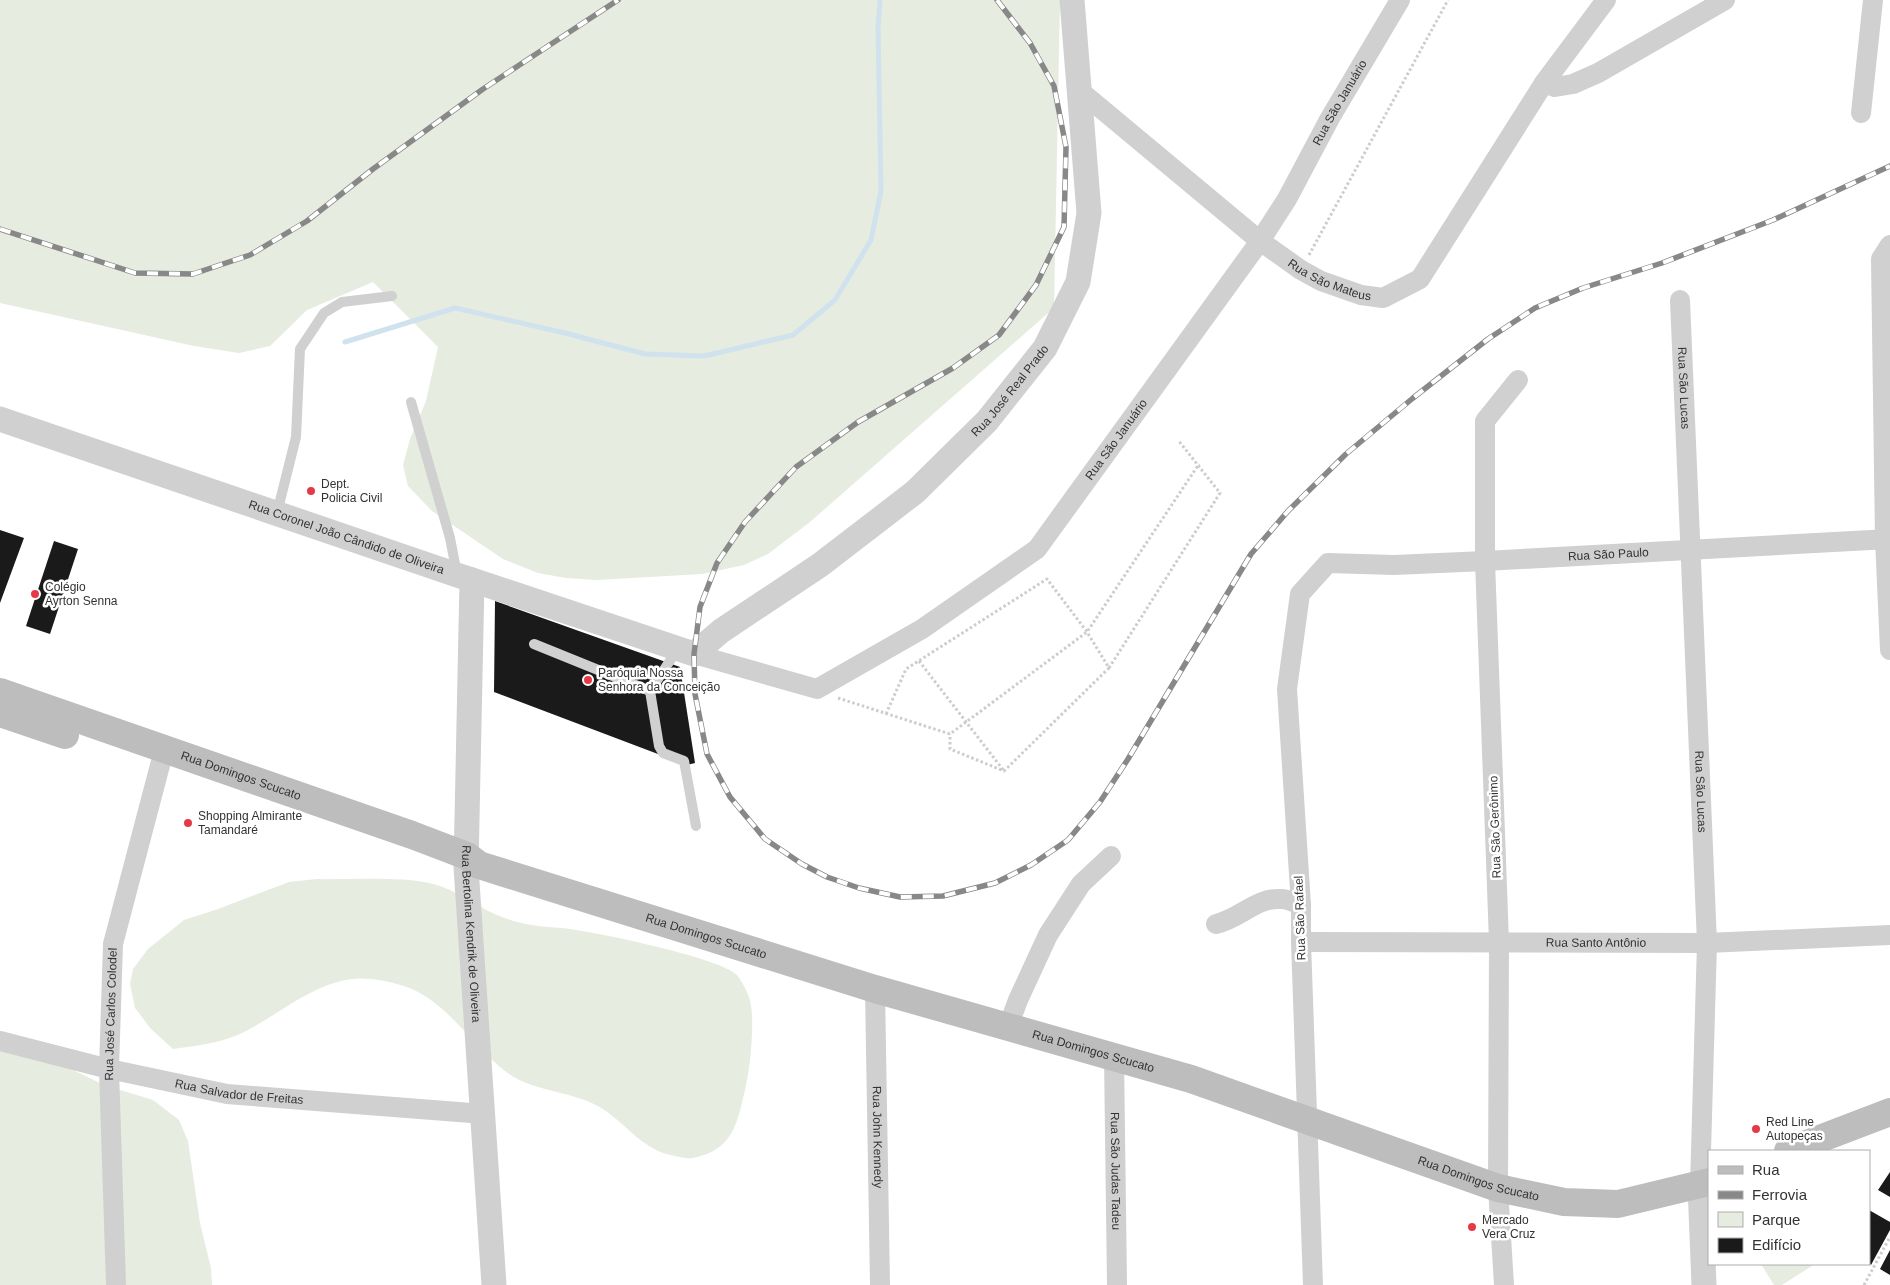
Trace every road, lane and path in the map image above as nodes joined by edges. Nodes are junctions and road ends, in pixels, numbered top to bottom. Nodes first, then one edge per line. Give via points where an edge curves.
1 (1072, 0) edge
2 (1400, 0) edge
3 (1448, 0) edge
4 (1606, 0) edge
5 (1725, 0) edge
6 (1873, 0) edge
7 (1544, 83) junction
8 (1080, 91) junction
9 (1861, 113) dead end
10 (1260, 241) junction
11 (1890, 244) edge
12 (1301, 270) junction
13 (392, 296) dead end
14 (1680, 300) dead end
15 (1518, 380) dead end
16 (411, 402) dead end
17 (0, 419) edge
18 (1178, 440) dead end
19 (1198, 464) junction
20 (277, 514) junction
21 (1888, 539) edge
22 (1692, 550) junction
23 (1485, 561) junction
24 (1328, 563) joint
25 (464, 578) junction
26 (1087, 632) junction
27 (534, 644) dead end
28 (1890, 650) edge
29 (686, 651) junction
30 (919, 661) junction
31 (1109, 668) junction
32 (817, 689) junction
33 (650, 691) junction
34 (0, 692) edge
35 (0, 714) edge
36 (886, 714) junction
37 (967, 723) junction
38 (950, 734) junction
39 (162, 757) junction
40 (1004, 772) junction
41 (696, 826) dead end
42 (1111, 856) dead end
43 (471, 863) junction
44 (1301, 905) junction
45 (1216, 924) dead end
46 (1890, 936) edge
47 (1301, 942) junction
48 (1499, 942) junction
49 (1707, 943) junction
50 (875, 989) junction
51 (1008, 1027) junction
52 (0, 1041) edge
53 (1114, 1056) junction
54 (109, 1069) junction
55 (1890, 1112) edge
56 (484, 1114) junction
57 (1306, 1120) junction
58 (1791, 1150) edge
59 (1704, 1184) edge
60 (1498, 1188) junction
61 (1890, 1237) edge
62 (116, 1285) edge
63 (494, 1285) edge
64 (880, 1285) edge
65 (1117, 1285) edge
66 (1313, 1285) edge
67 (1504, 1285) edge
68 (1704, 1285) edge
69 (1864, 1285) edge

1 - 8 street, Rua José Real Prado
2 - 10 street, Rua São Januário
3 - 12 path
4 - 7 street, Rua São Mateus
5 - 7 street via 1598,73 1573,84 1555,87
6 - 9 street
7 - 12 street, Rua São Mateus via 1420,279 1383,298 1361,295
8 - 10 street, Rua São Mateus
8 - 29 street, Rua José Real Prado via 1089,213 1078,282 1045,348 987,421 915,492 820,565 722,631
10 - 12 street, Rua São Mateus
10 - 32 street, Rua São Januário via 1037,549 922,629
11 - 21 street via 1882,259
13 - 20 lane via 342,302 324,313 300,349 296,437
14 - 22 street, Rua São Lucas
15 - 23 street, Rua São Gerônimo via 1485,421
16 - 25 lane
17 - 20 street, Rua Coronel João Cândido de Oliveira
18 - 19 path
19 - 26 path
19 - 31 path via 1220,493
20 - 25 street, Rua Coronel João Cândido de Oliveira
21 - 22 street, Rua São Paulo
21 - 28 street
22 - 23 street, Rua São Paulo
22 - 49 street, Rua São Lucas
23 - 24 street, Rua São Paulo via 1394,565
23 - 48 street, Rua São Gerônimo
24 - 44 street, Rua São Rafael via 1300,594 1287,689
25 - 29 street, Rua Coronel João Cândido de Oliveira
25 - 43 street, Rua Bertolina Kendrik de Oliveira
26 - 30 path via 1047,579
26 - 31 path
26 - 37 path
27 - 33 lane
29 - 32 street
29 - 33 lane
30 - 36 path via 906,669
30 - 37 path
31 - 40 path
32 - 36 path
33 - 41 lane via 659,746 663,753 684,761
34 - 39 main road, Rua Domingos Scucato
35 - 39 main road, Rua Domingos Scucato
36 - 38 path
37 - 38 path
37 - 40 path
38 - 40 path via 950,749
39 - 43 main road, Rua Domingos Scucato via 412,835
39 - 54 street, Rua José Carlos Colodel via 113,944
42 - 51 street via 1081,884 1048,935
43 - 50 main road, Rua Domingos Scucato
43 - 56 street, Rua Bertolina Kendrik de Oliveira
44 - 45 street via 1283,899 1263,900
44 - 47 street, Rua São Rafael
46 - 49 street, Rua Santo Antônio
47 - 48 street, Rua Santo Antônio
47 - 57 street, Rua São Rafael
48 - 49 street, Rua Santo Antônio
48 - 60 street, Rua São Gerônimo
49 - 59 street, Rua São Lucas
50 - 51 main road, Rua Domingos Scucato
50 - 64 street, Rua John Kennedy
51 - 53 main road, Rua Domingos Scucato
52 - 54 street, Rua Salvador de Freitas
53 - 57 main road, Rua Domingos Scucato via 1191,1079
53 - 65 street, Rua São Judas Tadeu
54 - 56 street, Rua Salvador de Freitas via 227,1094
54 - 62 street, Rua José Carlos Colodel
55 - 58 main road
56 - 63 street, Rua Bertolina Kendrik de Oliveira
57 - 60 main road, Rua Domingos Scucato
57 - 66 street, Rua São Rafael
59 - 60 main road, Rua Domingos Scucato via 1618,1204 1564,1202
59 - 68 street, Rua São Lucas
60 - 67 street, Rua São Gerônimo
61 - 69 path

